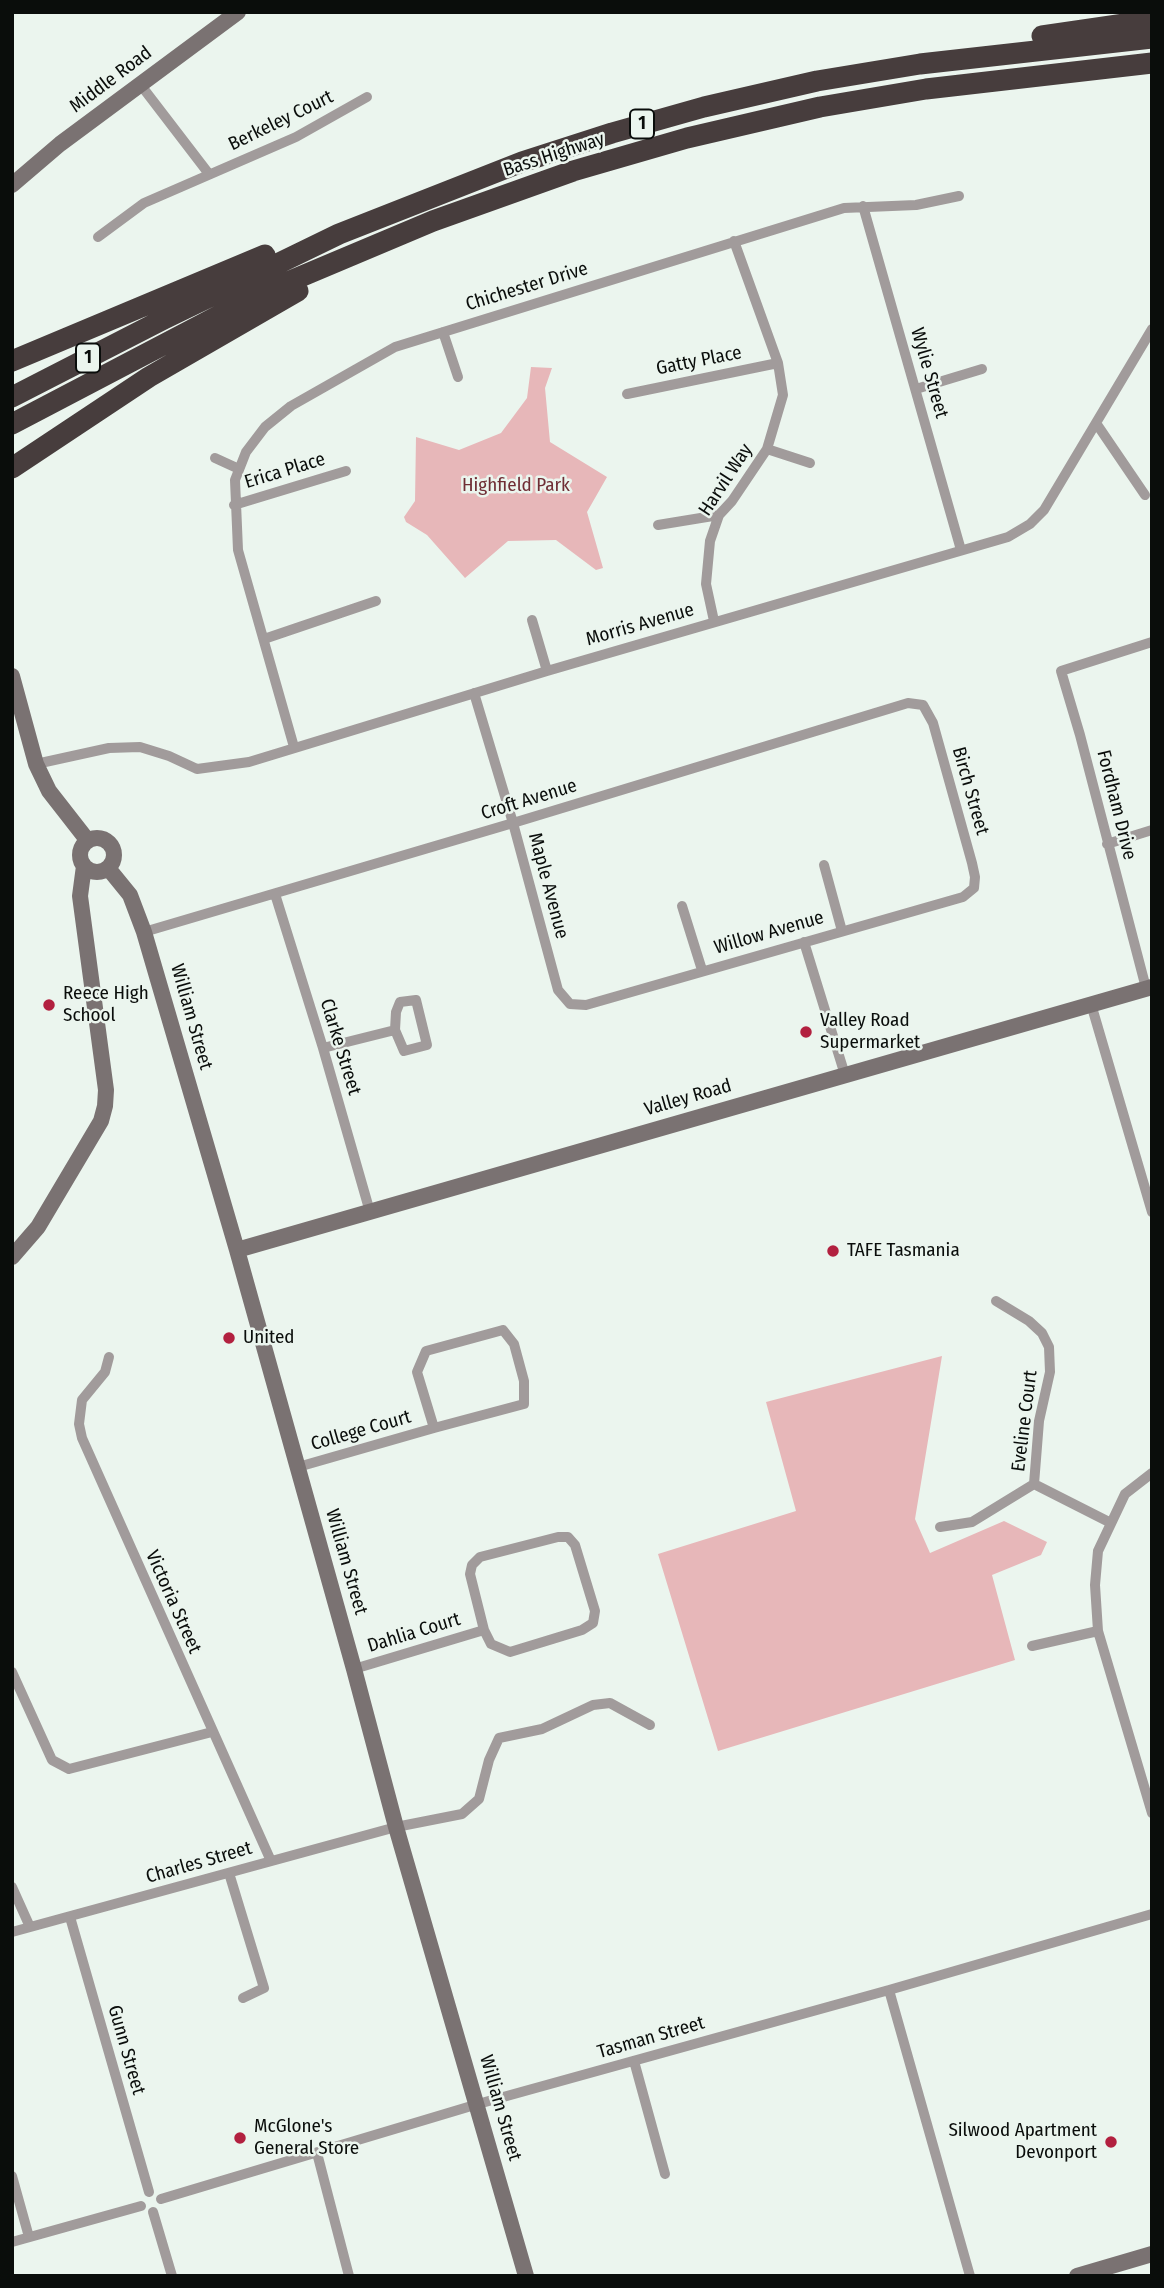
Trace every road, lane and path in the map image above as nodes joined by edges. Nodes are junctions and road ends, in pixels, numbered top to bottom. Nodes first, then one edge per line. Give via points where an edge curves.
1 (238, 12) edge
2 (1152, 20) edge
3 (1152, 38) edge
4 (1152, 63) edge
5 (920, 64) junction
6 (140, 84) junction
7 (367, 97) dead end
8 (522, 162) junction
9 (209, 174) junction
10 (12, 185) edge
11 (959, 196) dead end
12 (863, 206) junction
13 (433, 221) junction
14 (98, 237) dead end
15 (734, 241) junction
16 (1152, 329) edge
17 (443, 332) junction
18 (12, 361) edge
19 (778, 363) junction
20 (982, 369) dead end
21 (458, 377) dead end
22 (916, 389) junction
23 (627, 394) dead end
24 (12, 397) edge
25 (1096, 423) junction
26 (12, 424) edge
27 (767, 449) junction
28 (215, 458) dead end
29 (810, 463) dead end
30 (12, 468) edge
31 (239, 469) junction
32 (346, 471) dead end
33 (1145, 495) dead end
34 (234, 505) junction
35 (719, 515) junction
36 (658, 525) dead end
37 (961, 550) junction
38 (376, 601) dead end
39 (532, 620) dead end
40 (714, 621) junction
41 (264, 639) junction
42 (1152, 642) edge
43 (547, 671) junction
44 (12, 676) edge
45 (474, 693) junction
46 (923, 705) joint
47 (295, 747) junction
48 (36, 764) junction
49 (513, 823) junction
50 (1152, 830) edge
51 (88, 841) junction
52 (1107, 844) junction
53 (824, 865) dead end
54 (84, 866) junction
55 (108, 868) junction
56 (974, 888) joint
57 (275, 894) junction
58 (682, 906) dead end
59 (842, 931) junction
60 (144, 932) junction
61 (804, 942) junction
62 (702, 970) junction
63 (1149, 988) edge
64 (570, 1004) joint
65 (1091, 1004) junction
66 (395, 1030) junction
67 (323, 1048) junction
68 (845, 1075) junction
69 (369, 1212) junction
70 (1152, 1212) edge
71 (237, 1250) junction
72 (12, 1257) edge
73 (996, 1301) dead end
74 (109, 1356) dead end
75 (434, 1428) junction
76 (298, 1467) junction
77 (1151, 1476) edge
78 (1034, 1484) junction
79 (1111, 1522) junction
80 (940, 1527) dead end
81 (484, 1630) junction
82 (1098, 1631) junction
83 (1032, 1646) dead end
84 (354, 1669) junction
85 (12, 1672) edge
86 (650, 1725) dead end
87 (212, 1732) junction
88 (1152, 1813) edge
89 (396, 1827) junction
90 (271, 1861) junction
91 (229, 1873) junction
92 (12, 1887) edge
93 (1152, 1914) edge
94 (70, 1917) junction
95 (30, 1927) junction
96 (12, 1932) edge
97 (889, 1990) junction
98 (243, 1998) dead end
99 (634, 2061) junction
100 (478, 2104) junction
101 (317, 2153) junction
102 (665, 2174) dead end
103 (12, 2176) edge
104 (149, 2192) junction
105 (161, 2199) junction
106 (141, 2206) junction
107 (153, 2212) junction
108 (29, 2237) junction
109 (12, 2242) edge
110 (1152, 2253) edge
111 (172, 2276) edge
112 (349, 2276) edge
113 (526, 2276) edge
114 (970, 2276) edge
115 (1077, 2276) edge

1 - 6 main road, Middle Road
2 - 5 highway via 1023,39
3 - 5 highway, Bass Highway / 1
4 - 13 highway, Bass Highway / 1 via 926,89 820,107 573,171
5 - 8 highway, Bass Highway / 1 via 704,107
6 - 9 street
6 - 10 main road, Middle Road
7 - 9 street, Berkeley Court via 296,137
8 - 18 highway via 365,213
8 - 24 highway, Bass Highway / 1 via 339,234
9 - 14 street, Berkeley Court via 144,203
11 - 12 street, Chichester Drive via 916,205
12 - 15 street, Chichester Drive
12 - 22 street, Wylie Street
13 - 26 highway, Bass Highway / 1 via 262,293
13 - 30 highway via 286,297 172,364
15 - 17 street, Chichester Drive
15 - 19 street, Harvil Way
16 - 25 street, Morris Avenue
17 - 21 street
17 - 31 street, Chichester Drive via 395,347 291,406 265,428
19 - 23 street, Gatty Place
19 - 27 street, Harvil Way via 783,395
20 - 22 street
22 - 37 street, Wylie Street
25 - 33 street
25 - 37 street, Morris Avenue via 1044,510 1030,524 1008,537
27 - 29 street
27 - 35 street, Harvil Way
28 - 31 street
31 - 34 street, Chichester Drive
32 - 34 street, Erica Place
34 - 41 street, Chichester Drive via 238,550
35 - 36 street
35 - 40 street, Harvil Way via 710,541 705,584
37 - 40 street, Morris Avenue
38 - 41 street
39 - 43 street
40 - 43 street, Morris Avenue
41 - 47 street, Chichester Drive
42 - 52 street, Fordham Drive via 1061,671
43 - 45 street, Morris Avenue
44 - 48 main road
45 - 47 street, Morris Avenue
45 - 49 street, Maple Avenue
46 - 49 street, Croft Avenue via 908,703
46 - 56 street, Birch Street via 933,723 969,850
47 - 48 street, Morris Avenue via 248,762 197,769 140,747 109,748
48 - 51 main road via 49,791
49 - 57 street, Croft Avenue
49 - 64 street, Maple Avenue via 558,990
50 - 52 street
51 - 54 main road via 80,855
51 - 55 main road via 99,838 112,847 114,859
52 - 63 street, Fordham Drive
53 - 59 street
54 - 55 main road via 94,872
54 - 72 main road via 80,896 105,1106 101,1121 38,1227
55 - 60 main road, William Street via 130,895
56 - 59 street, Willow Avenue via 963,897
57 - 60 street, Croft Avenue
57 - 67 street, Clarke Street
58 - 62 street
59 - 61 street, Willow Avenue
60 - 71 main road, William Street
61 - 62 street, Willow Avenue
61 - 68 street
62 - 64 street, Willow Avenue via 586,1005
63 - 65 main road, Valley Road
65 - 68 main road, Valley Road
65 - 70 street
66 - 66 street via 400,1002 416,1000 427,1045 404,1051
66 - 67 street
67 - 69 street, Clarke Street
68 - 69 main road, Valley Road
69 - 71 main road, Valley Road
71 - 76 main road, William Street
73 - 78 street, Eveline Court via 1029,1321 1049,1348 1050,1372 1039,1421
74 - 87 street, Victoria Street via 105,1372 82,1400 82,1438
75 - 75 street, College Court via 417,1372 426,1351 503,1330 514,1344 524,1381 524,1404
75 - 76 street, College Court
76 - 84 main road, William Street
77 - 79 street via 1125,1494
78 - 79 street, Eveline Court
78 - 80 street via 972,1522
79 - 82 street via 1098,1551
81 - 81 street, Dahlia Court via 470,1574 472,1565 480,1558 568,1536 575,1545 595,1611 593,1623 510,1651 491,1644
81 - 84 street, Dahlia Court
82 - 83 street
82 - 88 street
84 - 89 main road, William Street
85 - 87 street via 52,1760 69,1769
86 - 89 street, Charles Street via 610,1703 593,1705 542,1729 499,1738 479,1799 462,1814
87 - 90 street, Victoria Street
89 - 90 street, Charles Street
89 - 100 main road, William Street
90 - 91 street, Charles Street
91 - 94 street, Charles Street
91 - 98 street via 264,1988
92 - 95 street
93 - 97 street, Tasman Street
94 - 95 street, Charles Street
94 - 104 street, Gunn Street
95 - 96 street, Charles Street
97 - 99 street, Tasman Street
97 - 114 street
99 - 100 street, Tasman Street
99 - 102 street
100 - 101 street, Tasman Street
100 - 113 main road, William Street
101 - 105 street, Tasman Street
101 - 112 street
103 - 108 street
104 - 105 street
104 - 106 street
105 - 107 street
106 - 107 street
106 - 108 street
107 - 111 street
108 - 109 street
110 - 115 main road

